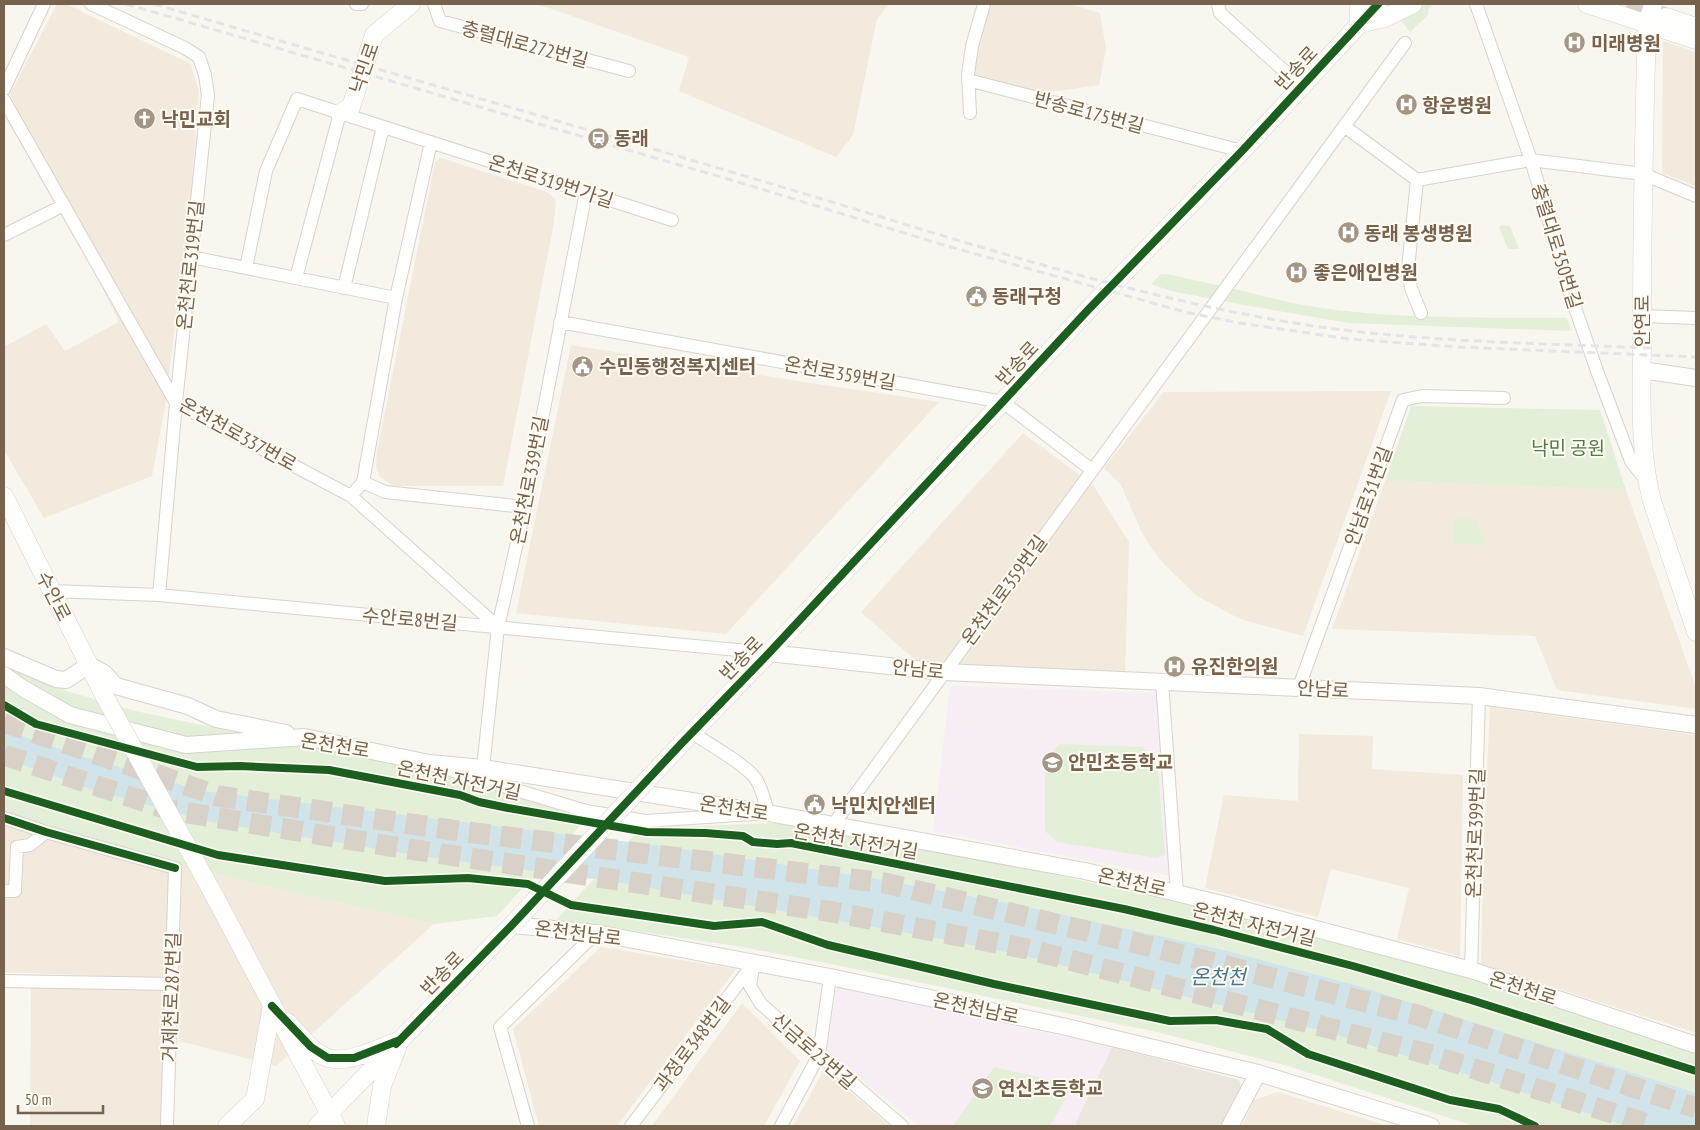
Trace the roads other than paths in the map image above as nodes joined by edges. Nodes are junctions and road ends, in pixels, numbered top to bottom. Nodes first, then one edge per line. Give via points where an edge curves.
1 (44, 4) edge
2 (91, 4) edge
3 (356, 4) edge
4 (362, 4) edge
5 (411, 4) edge
6 (434, 4) edge
7 (984, 4) edge
8 (1218, 4) edge
9 (1359, 4) edge
10 (1378, 4) edge
11 (1413, 4) edge
12 (1476, 4) edge
13 (1587, 4) edge
14 (1663, 9) edge
15 (1696, 14) edge
16 (1359, 24) junction
17 (1647, 25) junction
18 (1696, 27) edge
19 (1696, 40) edge
20 (1406, 43) dead end
21 (629, 71) dead end
22 (968, 80) junction
23 (1302, 86) junction
24 (4, 89) edge
25 (4, 100) edge
26 (340, 113) junction
27 (970, 113) dead end
28 (1344, 126) junction
29 (382, 127) junction
30 (430, 142) junction
31 (1242, 151) junction
32 (1531, 160) junction
33 (1643, 174) junction
34 (1417, 180) junction
35 (586, 192) junction
36 (1696, 196) edge
37 (64, 206) junction
38 (672, 220) dead end
39 (4, 235) edge
40 (190, 258) junction
41 (246, 268) junction
42 (296, 278) junction
43 (344, 288) junction
44 (396, 298) junction
45 (1421, 312) dead end
46 (1642, 316) junction
47 (1696, 318) edge
48 (560, 322) junction
49 (1642, 370) junction
50 (1696, 378) edge
51 (1504, 398) dead end
52 (1003, 402) junction
53 (176, 403) junction
54 (1092, 470) junction
55 (363, 482) junction
56 (1648, 483) junction
57 (4, 496) edge
58 (351, 496) junction
59 (524, 507) junction
60 (52, 591) junction
61 (159, 595) junction
62 (498, 627) junction
63 (1696, 632) edge
64 (769, 653) junction
65 (4, 657) edge
66 (89, 665) junction
67 (944, 672) junction
68 (4, 674) edge
69 (1162, 682) junction
70 (1299, 687) junction
71 (1480, 696) junction
72 (1696, 725) edge
73 (305, 737) junction
74 (686, 738) junction
75 (429, 763) junction
76 (483, 768) junction
77 (768, 813) junction
78 (4, 818) edge
79 (833, 825) junction
80 (46, 832) junction
81 (4, 891) edge
82 (1177, 893) junction
83 (512, 925) junction
84 (596, 933) junction
85 (754, 962) junction
86 (1471, 970) junction
87 (830, 977) junction
88 (4, 981) edge
89 (172, 984) junction
90 (272, 1006) junction
91 (400, 1040) junction
92 (1696, 1045) edge
93 (819, 1055) junction
94 (1258, 1073) junction
95 (327, 1122) edge
96 (168, 1126) edge
97 (227, 1126) edge
98 (376, 1126) edge
99 (528, 1126) edge
100 (631, 1126) edge
101 (781, 1126) edge
102 (902, 1126) edge
103 (1230, 1126) edge
104 (1432, 1126) edge

1 - 24 street
2 - 40 street, 온천천로319번길 via 199,57 208,95
3 - 4 street
5 - 26 main road, 낙민로 via 374,35 351,107
6 - 21 street, 충렬대로272번길 via 440,22
7 - 22 street via 972,46
8 - 23 street via 1220,13
9 - 16 main road
10 - 16 main road, 반송로
11 - 16 main road via 1385,18
12 - 32 street, 충렬대로350번길
13 - 17 main road
14 - 15 main road
14 - 17 main road, 안연로
14 - 18 main road
16 - 23 main road, 반송로
17 - 19 main road
17 - 33 main road, 안연로
20 - 28 street, 온천천로359번길
22 - 27 street
22 - 31 street, 반송로175번길
23 - 31 main road, 반송로
25 - 37 street, 온천천로337번로
26 - 29 street, 온천로319번가길
26 - 41 street, 온천로319번가길 via 297,99 266,171
26 - 42 street
28 - 34 street
28 - 54 street, 온천천로359번길
29 - 30 street, 온천로319번가길
29 - 43 street
30 - 35 street, 온천로319번가길
30 - 44 street
31 - 52 main road, 반송로
32 - 33 street
32 - 34 street
32 - 56 street, 충렬대로350번길 via 1572,299 1613,415 1630,461
33 - 36 street
33 - 46 main road, 안연로
34 - 45 street via 1408,269 1411,288
35 - 38 street, 온천로319번가길
35 - 48 street, 온천천로339번길
37 - 39 street
37 - 53 street, 온천천로337번로
40 - 41 street
40 - 53 street, 온천천로319번길
41 - 42 street
42 - 43 street
43 - 44 street
44 - 55 street
46 - 47 street
46 - 49 main road, 안연로
48 - 52 street, 온천로359번길
48 - 59 street, 온천천로339번길
49 - 50 street
49 - 56 main road, 안연로
51 - 70 street, 안남로31번길 via 1422,396 1403,400
52 - 54 street
52 - 64 main road, 반송로
53 - 58 street, 온천천로337번로
53 - 61 street, 온천천로319번길
54 - 67 street, 온천천로359번길
55 - 58 street
55 - 59 street via 385,492
56 - 63 main road, 안연로
57 - 60 main road, 수안로
58 - 62 street, 온천천로337번로
59 - 62 street, 온천천로339번길
60 - 61 street, 수안로8번길
60 - 66 main road, 수안로
61 - 62 street, 수안로8번길
62 - 64 street, 수안로8번길
62 - 76 street, 온천천로339번길
64 - 67 street, 안남로
64 - 74 main road, 반송로
65 - 66 street via 56,679 66,680
66 - 73 street via 104,673 116,686 188,706 216,719
66 - 90 main road, 수안로, bridge
67 - 69 street, 안남로
67 - 79 street, 온천천로359번길
68 - 73 street, 온천천로 via 70,715 186,745
69 - 70 street, 안남로
69 - 82 street
70 - 71 street, 안남로
71 - 72 street, 안남로
71 - 86 street, 온천천로399번길
73 - 75 street, 온천천로
74 - 77 street via 712,745 752,775 760,787
74 - 83 main road, 반송로, bridge
75 - 76 street, 온천천로
75 - 77 street via 586,811 646,821
76 - 77 street, 온천천로
77 - 79 street, 온천천로
78 - 80 street
79 - 82 street, 온천천로 via 1084,871
80 - 81 street via 30,845 17,847 15,891
80 - 89 street, 거제천로287번길 via 175,868
82 - 86 street, 온천천로
83 - 84 street, 온천천남로
83 - 91 main road, 반송로
84 - 85 street, 온천천남로
84 - 99 street via 500,1027
85 - 87 street, 온천천남로
85 - 93 street, 신금로23번길 via 750,986 762,1004
85 - 100 street, 과정로348번길
86 - 92 street, 온천천로
87 - 93 street
87 - 94 street, 온천천남로 via 1062,1026
88 - 89 street
89 - 96 street, 거제천로287번길
90 - 91 main road via 311,1047 328,1058 354,1058
90 - 95 main road, 수안로
90 - 97 main road via 255,1099
91 - 95 main road, 반송로
91 - 98 main road via 382,1086
93 - 101 street
93 - 102 street, 신금로23번길
94 - 103 street
94 - 104 street, 온천천남로

